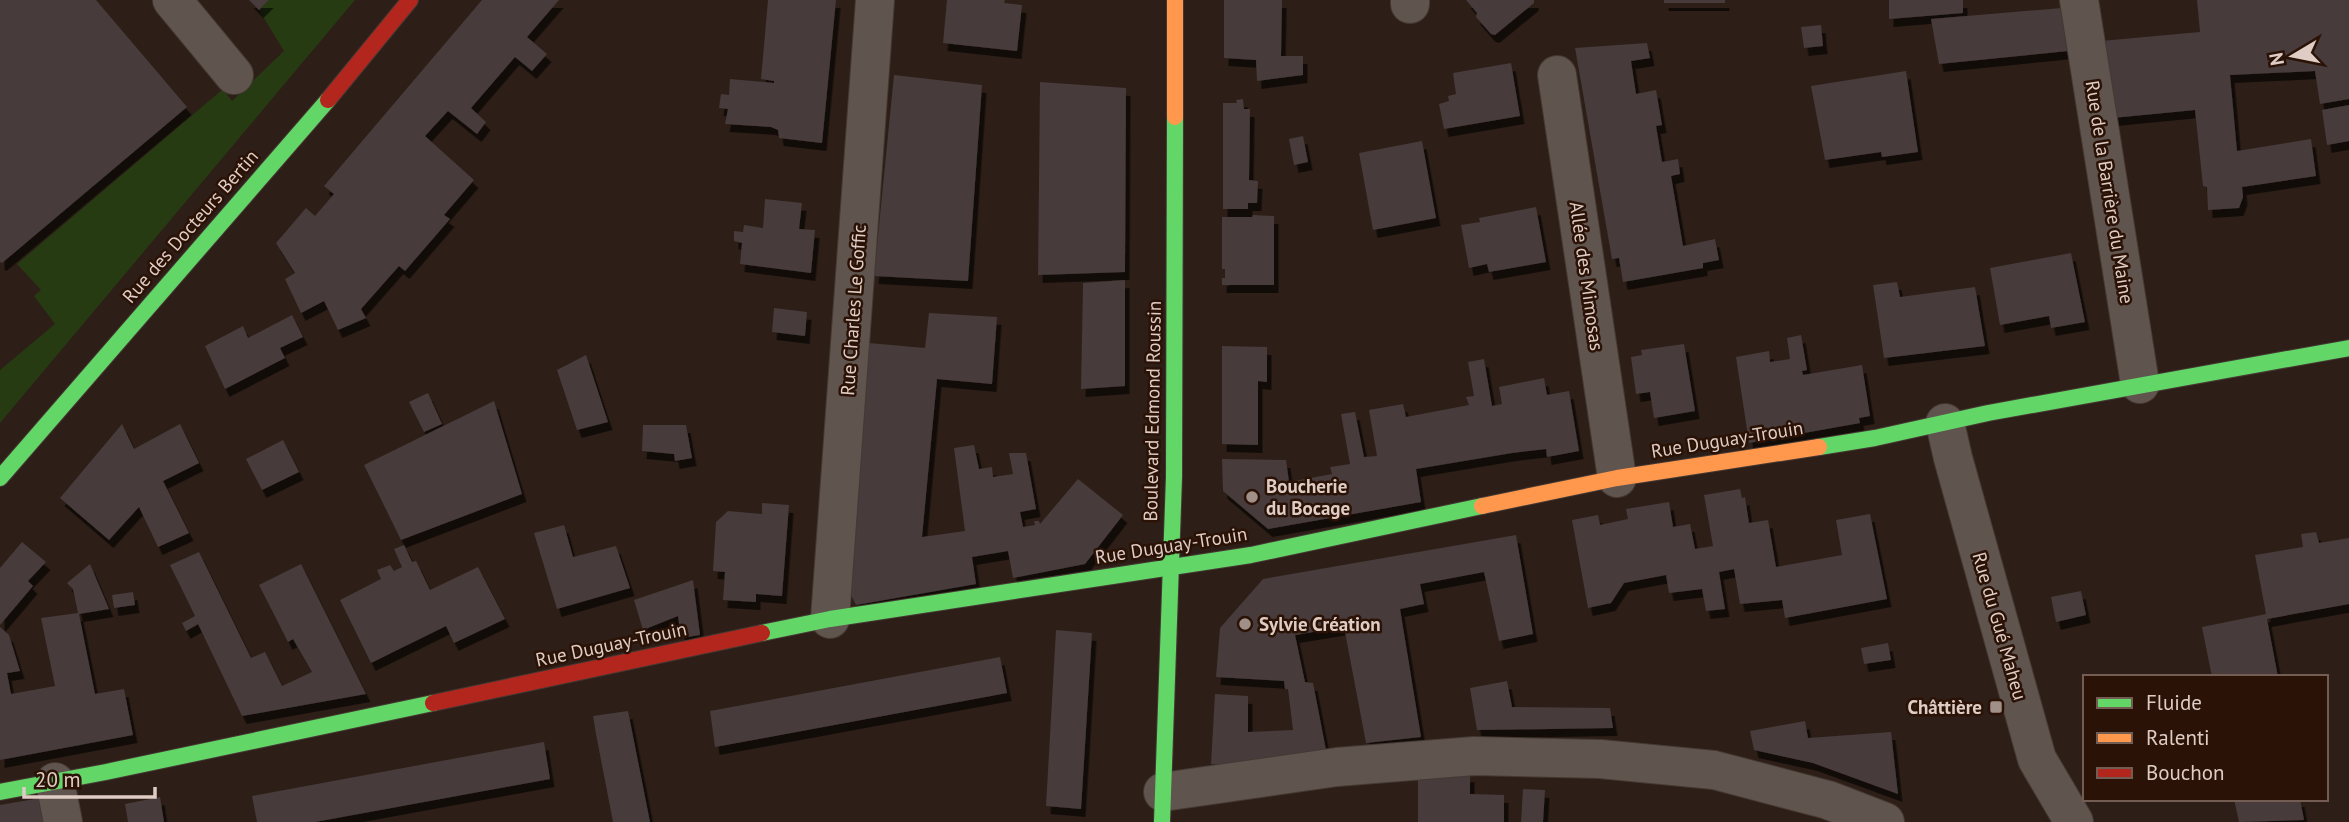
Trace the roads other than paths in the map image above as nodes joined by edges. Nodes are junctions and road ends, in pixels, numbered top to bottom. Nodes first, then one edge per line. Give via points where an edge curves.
1 (172, 0) edge
2 (410, 0) edge
3 (875, 0) edge
4 (1175, 0) edge
5 (2079, 0) edge
6 (234, 75) dead end
7 (1557, 75) dead end
8 (2349, 348) edge
9 (2140, 384) junction
10 (1945, 423) junction
11 (0, 478) edge
12 (1617, 478) junction
13 (1171, 568) junction
14 (830, 619) junction
15 (55, 782) junction
16 (0, 792) edge
17 (1162, 807) edge
18 (63, 822) edge
19 (1885, 822) edge
20 (2074, 822) edge

1 - 6 street
2 - 11 street, Rue des Docteurs Bertin
3 - 14 street, Rue Charles Le Goffic
4 - 13 street, Boulevard Edmond Roussin
5 - 9 street, Rue de la Barrière du Maine
7 - 12 street, Allée des Mimosas
8 - 9 street, Rue Duguay-Trouin
9 - 10 street, Rue Duguay-Trouin
10 - 12 street, Rue Duguay-Trouin
10 - 20 street, Rue du Gué Maheu via 2037,760
12 - 13 street, Rue Duguay-Trouin
13 - 14 street, Rue Duguay-Trouin
13 - 17 street, Boulevard Edmond Roussin
14 - 15 street, Rue Duguay-Trouin
15 - 16 street, Rue Duguay-Trouin
15 - 18 street
17 - 19 street via 1337,767 1461,757 1600,759 1714,770 1828,800

